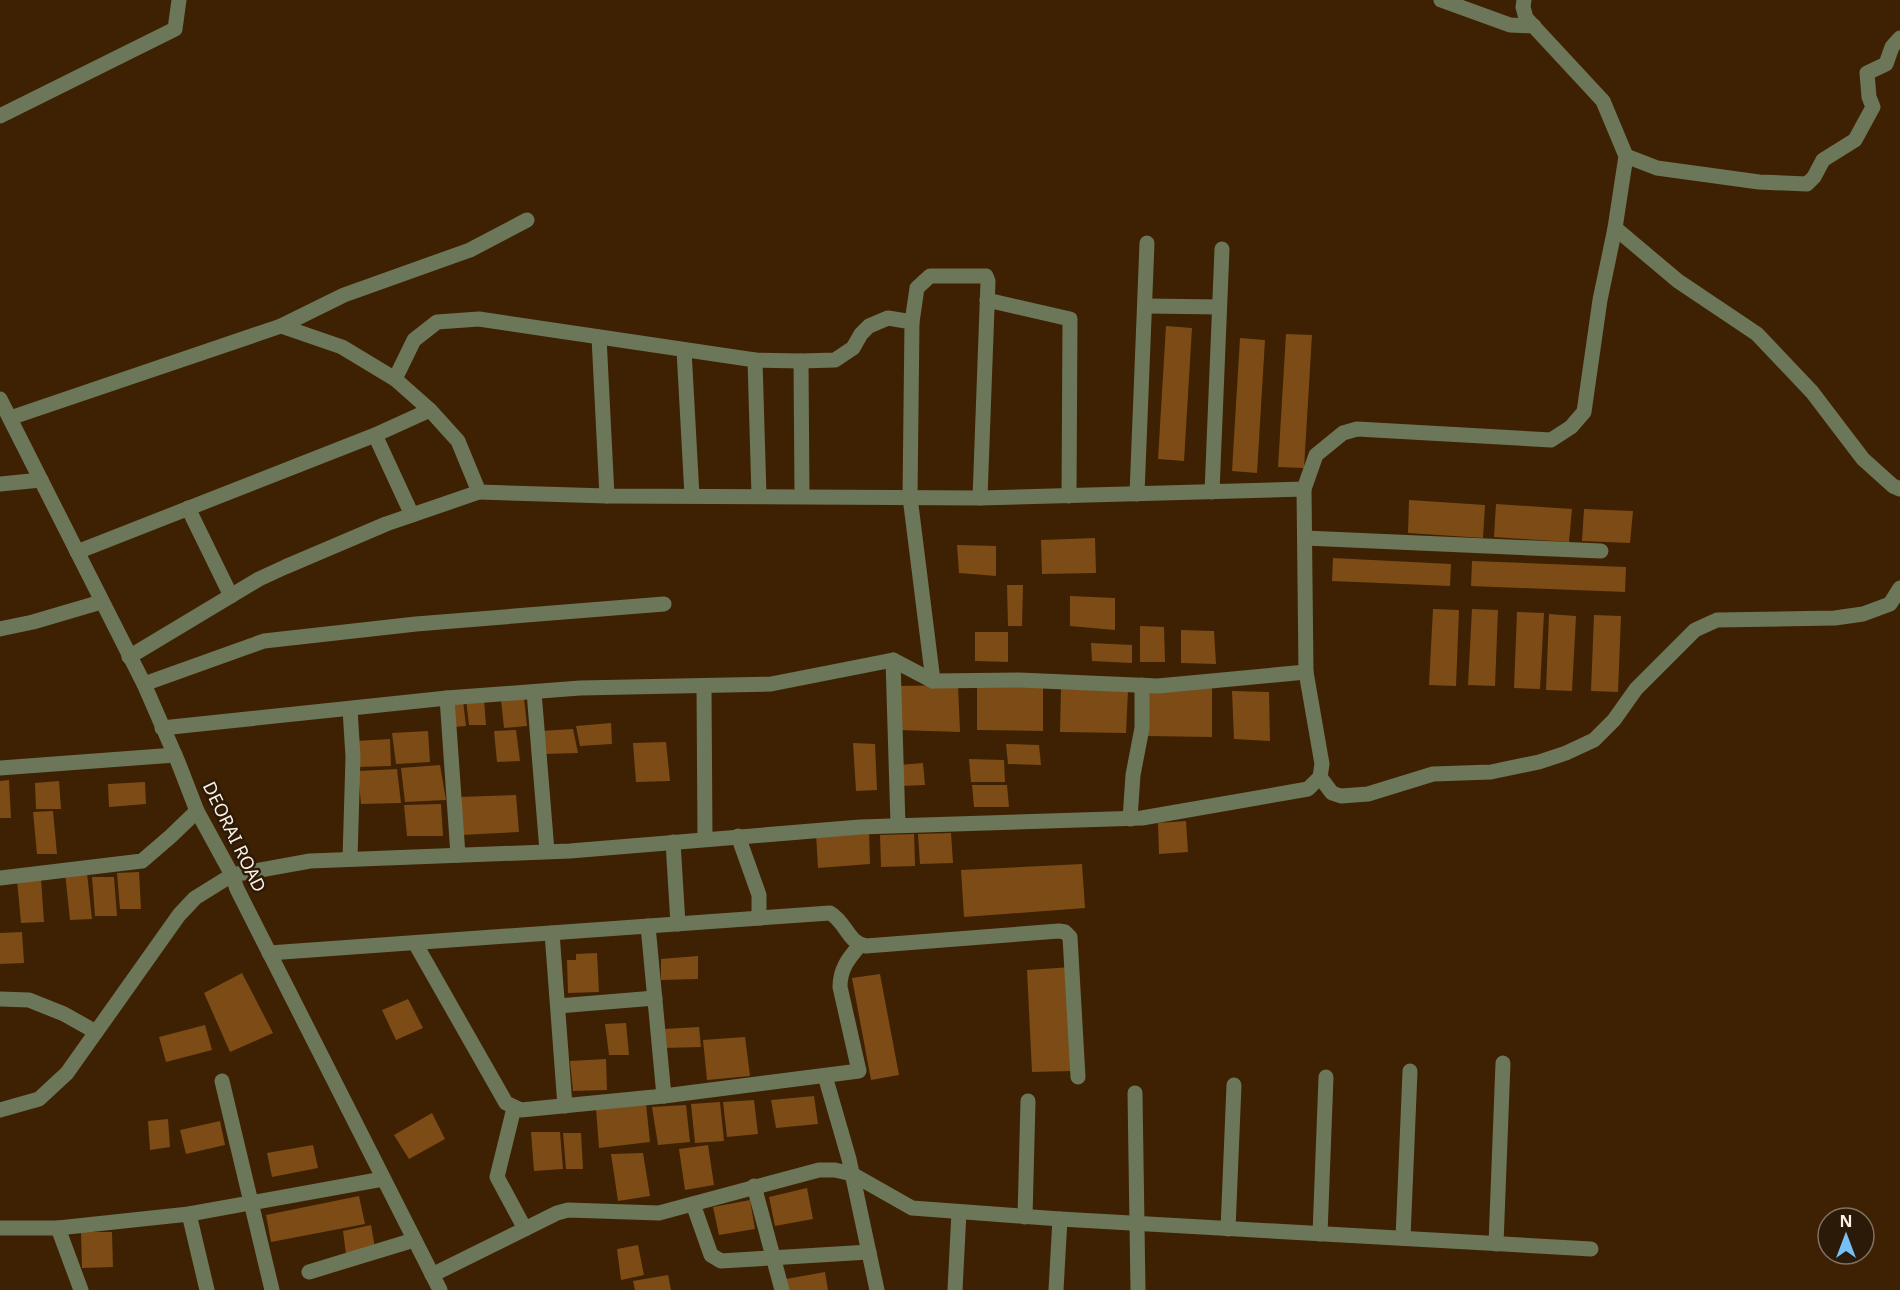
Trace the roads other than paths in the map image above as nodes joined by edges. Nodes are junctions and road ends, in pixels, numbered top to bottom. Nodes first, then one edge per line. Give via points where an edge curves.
1 (179, 0) edge
2 (1442, 0) edge
3 (1524, 0) edge
4 (1534, 26) junction
5 (1900, 38) edge
6 (0, 116) edge
7 (1626, 156) junction
8 (527, 220) dead end
9 (1615, 228) junction
10 (1147, 243) dead end
11 (1222, 249) dead end
12 (987, 300) junction
13 (1146, 306) junction
14 (1219, 307) junction
15 (912, 322) junction
16 (281, 326) junction
17 (599, 337) junction
18 (684, 350) junction
19 (755, 360) junction
20 (801, 361) junction
21 (395, 378) junction
22 (0, 399) edge
23 (429, 410) junction
24 (10, 418) junction
25 (375, 435) junction
26 (41, 480) junction
27 (0, 484) edge
28 (1304, 489) junction
29 (1900, 489) edge
30 (479, 492) junction
31 (1212, 492) junction
32 (1137, 494) junction
33 (607, 496) junction
34 (692, 496) junction
35 (759, 496) junction
36 (802, 496) junction
37 (1069, 496) junction
38 (910, 497) junction
39 (980, 498) junction
40 (188, 508) junction
41 (412, 515) junction
42 (1305, 538) junction
43 (1600, 551) dead end
44 (77, 552) junction
45 (1900, 588) edge
46 (231, 596) junction
47 (101, 602) junction
48 (664, 604) dead end
49 (0, 629) edge
50 (129, 657) junction
51 (893, 660) junction
52 (1306, 672) junction
53 (933, 681) junction
54 (144, 684) junction
55 (1142, 685) junction
56 (704, 686) junction
57 (534, 692) junction
58 (447, 698) junction
59 (350, 709) junction
60 (162, 728) junction
61 (175, 755) junction
62 (0, 768) edge
63 (1320, 777) junction
64 (197, 811) junction
65 (1130, 819) junction
66 (898, 825) junction
67 (738, 836) junction
68 (705, 839) junction
69 (673, 842) junction
70 (547, 852) junction
71 (458, 855) junction
72 (350, 859) junction
73 (232, 875) junction
74 (0, 878) edge
75 (759, 918) junction
76 (678, 924) junction
77 (648, 926) junction
78 (552, 933) junction
79 (415, 943) junction
80 (860, 945) junction
81 (269, 954) junction
82 (655, 998) junction
83 (0, 999) edge
84 (558, 1006) junction
85 (96, 1032) junction
86 (1503, 1063) dead end
87 (1410, 1071) dead end
88 (825, 1076) junction
89 (1078, 1077) dead end
90 (1326, 1077) dead end
91 (222, 1081) dead end
92 (1234, 1085) dead end
93 (1135, 1093) dead end
94 (664, 1096) junction
95 (1028, 1101) dead end
96 (565, 1106) junction
97 (513, 1108) junction
98 (0, 1110) edge
99 (852, 1174) junction
100 (383, 1179) junction
101 (754, 1186) junction
102 (252, 1202) junction
103 (693, 1204) junction
104 (959, 1212) junction
105 (189, 1214) junction
106 (1025, 1217) junction
107 (1060, 1219) junction
108 (1137, 1223) junction
109 (0, 1228) edge
110 (58, 1228) junction
111 (1228, 1228) junction
112 (525, 1229) junction
113 (1320, 1234) junction
114 (1403, 1238) junction
115 (414, 1240) junction
116 (1496, 1244) junction
117 (1591, 1249) dead end
118 (869, 1252) junction
119 (774, 1258) junction
120 (309, 1272) dead end
121 (432, 1275) junction
122 (81, 1290) edge
123 (207, 1290) edge
124 (272, 1290) edge
125 (440, 1290) edge
126 (782, 1290) edge
127 (877, 1290) edge
128 (955, 1290) edge
129 (1056, 1290) edge
130 (1138, 1290) edge

1 - 6 street via 175,29
2 - 4 street via 1510,25
3 - 4 street via 1526,18
4 - 7 street via 1603,101
5 - 7 street via 1886,64 1867,73 1873,107 1855,140 1823,160 1807,184 1759,182 1657,168
7 - 9 street
8 - 16 street via 470,250 344,295
9 - 28 street via 1584,412 1571,427 1551,441 1357,429 1343,433 1316,455
9 - 29 street via 1678,281 1757,334 1812,392 1863,459
10 - 13 street
11 - 14 street
12 - 15 street via 986,276 930,276 917,288
12 - 37 street via 1070,319
12 - 39 street
13 - 14 street
13 - 32 street
14 - 31 street
15 - 20 street via 888,318 869,326 853,348 835,360
15 - 38 street
16 - 21 street via 342,347
16 - 24 street
17 - 18 street
17 - 21 street via 479,319 438,322 414,340
17 - 33 street
18 - 19 street
18 - 34 street
19 - 20 street
19 - 35 street
20 - 36 street
21 - 23 street
22 - 24 street, DEORAI ROAD
23 - 25 street
23 - 30 street via 458,441
24 - 26 street, DEORAI ROAD
25 - 40 street
25 - 41 street
26 - 27 street
26 - 44 street, DEORAI ROAD
28 - 31 street
28 - 42 street
30 - 33 street
30 - 41 street
31 - 32 street
32 - 37 street
33 - 34 street
34 - 35 street
35 - 36 street
36 - 38 street
37 - 39 street
38 - 39 street
38 - 53 street
40 - 44 street
40 - 46 street
41 - 46 street via 285,567
42 - 43 street
42 - 52 street
44 - 47 street, DEORAI ROAD
45 - 63 street via 1890,604 1863,614 1717,620 1695,630 1650,674 1594,740 1539,762 1491,772 1433,774 1368,794 1341,796 1332,793
46 - 50 street
47 - 49 street
47 - 50 street, DEORAI ROAD
48 - 54 street via 264,641
50 - 54 street, DEORAI ROAD
51 - 53 street
51 - 56 street via 771,684
51 - 66 street
52 - 55 street
52 - 63 street via 1322,764
53 - 55 street
54 - 60 street, DEORAI ROAD
55 - 65 street via 1142,728
56 - 57 street
56 - 68 street
57 - 58 street
57 - 70 street
58 - 59 street
58 - 71 street
59 - 60 street
59 - 72 street
60 - 61 street, DEORAI ROAD
61 - 62 street
61 - 64 street, DEORAI ROAD
63 - 65 street via 1308,789
64 - 73 street, DEORAI ROAD
64 - 74 street via 142,861
65 - 66 street
66 - 67 street
67 - 68 street
67 - 75 street via 759,895
68 - 69 street
69 - 70 street
69 - 76 street
70 - 71 street
71 - 72 street
72 - 73 street via 310,861
73 - 81 street, DEORAI ROAD
73 - 85 street via 195,898 179,915
75 - 76 street
75 - 80 street via 830,914
76 - 77 street
77 - 78 street
77 - 82 street
78 - 79 street
78 - 84 street
79 - 81 street
79 - 97 street via 506,1103
80 - 88 street via 840,976 859,1071
80 - 89 street via 1065,932 1070,937
81 - 100 street, DEORAI ROAD
82 - 84 street
82 - 94 street
83 - 85 street via 30,1000
84 - 96 street
85 - 98 street via 67,1073 39,1099
86 - 116 street
87 - 114 street
88 - 94 street
88 - 99 street
90 - 113 street
91 - 102 street
92 - 111 street
93 - 108 street
94 - 96 street
95 - 106 street
96 - 97 street
97 - 112 street via 497,1177
99 - 101 street via 819,1170
99 - 104 street via 912,1208
99 - 118 street
100 - 102 street
100 - 115 street, DEORAI ROAD
101 - 103 street
101 - 119 street
102 - 105 street
102 - 124 street
103 - 112 street via 648,1214 568,1210
103 - 119 street via 715,1260
104 - 106 street
104 - 128 street
105 - 110 street
105 - 123 street
106 - 107 street
107 - 108 street
107 - 129 street
108 - 111 street
108 - 130 street
109 - 110 street
110 - 122 street
111 - 113 street
112 - 121 street
113 - 114 street
114 - 116 street
115 - 120 street
115 - 121 street, DEORAI ROAD
116 - 117 street
118 - 119 street
118 - 127 street
119 - 126 street
121 - 125 street, DEORAI ROAD

